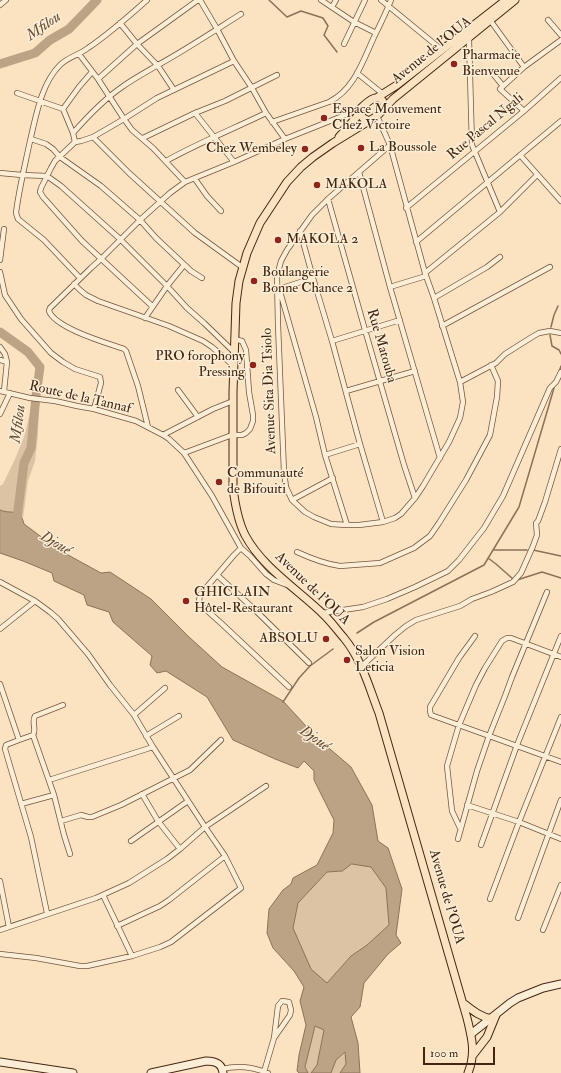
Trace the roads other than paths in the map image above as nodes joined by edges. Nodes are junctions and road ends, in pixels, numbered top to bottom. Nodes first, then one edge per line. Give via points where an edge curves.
1 (6, 0) edge
2 (147, 0) edge
3 (199, 0) edge
4 (321, 0) edge
5 (336, 0) edge
6 (365, 0) edge
7 (382, 0) edge
8 (391, 0) edge
9 (515, 0) edge
10 (503, 1) edge
11 (0, 5) edge
12 (388, 6) junction
13 (332, 7) junction
14 (242, 14) dead end
15 (490, 20) junction
16 (548, 20) dead end
17 (354, 22) junction
18 (120, 23) junction
19 (217, 29) junction
20 (376, 33) junction
21 (561, 35) edge
22 (469, 39) junction
23 (561, 40) edge
24 (137, 44) junction
25 (344, 44) dead end
26 (442, 50) junction
27 (79, 54) junction
28 (234, 61) junction
29 (158, 66) junction
30 (524, 67) junction
31 (92, 72) junction
32 (357, 73) junction
33 (277, 75) dead end
34 (494, 75) dead end
35 (561, 78) edge
36 (98, 79) junction
37 (503, 86) junction
38 (252, 88) junction
39 (174, 90) junction
40 (17, 93) dead end
41 (110, 96) junction
42 (380, 96) junction
43 (41, 101) junction
44 (385, 108) junction
45 (63, 109) junction
46 (360, 111) junction
47 (524, 111) junction
48 (195, 113) junction
49 (266, 113) junction
50 (377, 116) junction
51 (124, 119) junction
52 (369, 120) junction
53 (561, 120) edge
54 (272, 122) junction
55 (73, 133) junction
56 (94, 137) junction
57 (215, 137) junction
58 (143, 138) junction
59 (31, 139) junction
60 (285, 139) junction
61 (75, 142) junction
62 (333, 143) junction
63 (390, 145) junction
64 (475, 151) junction
65 (520, 155) junction
66 (60, 157) junction
67 (166, 161) junction
68 (234, 162) junction
69 (359, 172) junction
70 (0, 173) edge
71 (22, 175) junction
72 (537, 175) junction
73 (47, 176) junction
74 (195, 179) junction
75 (185, 182) junction
76 (488, 182) junction
77 (328, 199) junction
78 (561, 201) edge
79 (160, 202) junction
80 (406, 208) junction
81 (221, 211) dead end
82 (500, 212) junction
83 (140, 220) junction
84 (4, 229) dead end
85 (300, 231) junction
86 (120, 239) junction
87 (416, 242) junction
88 (500, 257) dead end
89 (102, 258) junction
90 (0, 260) edge
91 (184, 265) junction
92 (550, 267) dead end
93 (242, 268) junction
94 (0, 272) edge
95 (425, 274) junction
96 (277, 276) junction
97 (80, 278) junction
98 (202, 278) dead end
99 (313, 278) junction
100 (74, 284) junction
101 (167, 286) junction
102 (390, 287) junction
103 (279, 289) junction
104 (434, 298) junction
105 (152, 306) junction
106 (145, 318) junction
107 (400, 320) junction
108 (442, 326) junction
109 (365, 330) junction
110 (561, 333) edge
111 (234, 339) junction
112 (332, 340) junction
113 (0, 347) edge
114 (234, 352) junction
115 (0, 360) edge
116 (7, 362) junction
117 (491, 365) junction
118 (234, 366) junction
119 (415, 371) junction
120 (561, 372) edge
121 (380, 382) junction
122 (460, 382) junction
123 (178, 390) dead end
124 (2, 391) edge
125 (346, 391) junction
126 (10, 393) junction
127 (233, 401) junction
128 (94, 409) junction
129 (0, 414) edge
130 (198, 417) junction
131 (148, 427) junction
132 (163, 434) junction
133 (232, 435) junction
134 (360, 444) junction
135 (561, 448) edge
136 (184, 453) junction
137 (325, 455) junction
138 (440, 458) junction
139 (333, 478) junction
140 (415, 498) junction
141 (292, 500) junction
142 (383, 522) junction
143 (347, 525) junction
144 (241, 548) junction
145 (297, 552) dead end
146 (218, 575) junction
147 (0, 582) edge
148 (292, 587) junction
149 (547, 592) dead end
150 (35, 600) junction
151 (323, 613) junction
152 (0, 629) edge
153 (475, 636) dead end
154 (561, 636) edge
155 (526, 643) junction
156 (554, 654) junction
157 (561, 657) edge
158 (309, 663) dead end
159 (362, 666) junction
160 (0, 684) edge
161 (289, 687) dead end
162 (165, 688) dead end
163 (63, 705) dead end
164 (134, 715) junction
165 (179, 716) dead end
166 (561, 717) edge
167 (459, 725) junction
168 (33, 735) junction
169 (146, 736) junction
170 (489, 736) junction
171 (19, 740) junction
172 (221, 740) dead end
173 (517, 745) junction
174 (153, 747) junction
175 (545, 756) junction
176 (561, 762) edge
177 (173, 778) junction
178 (49, 780) junction
179 (266, 786) dead end
180 (142, 794) junction
181 (54, 795) junction
182 (561, 800) edge
183 (188, 801) junction
184 (21, 804) junction
185 (467, 805) junction
186 (492, 813) junction
187 (61, 821) junction
188 (158, 821) junction
189 (518, 822) junction
190 (204, 826) junction
191 (460, 828) junction
192 (548, 834) junction
193 (458, 839) dead end
194 (561, 839) edge
195 (131, 841) dead end
196 (481, 844) dead end
197 (180, 849) junction
198 (70, 854) dead end
199 (225, 856) junction
200 (0, 880) edge
201 (561, 885) edge
202 (103, 895) junction
203 (490, 899) dead end
204 (47, 914) junction
205 (518, 918) dead end
206 (117, 926) junction
207 (9, 927) junction
208 (0, 930) edge
209 (543, 930) dead end
210 (0, 954) edge
211 (132, 956) junction
212 (561, 984) edge
213 (463, 1003) junction
214 (494, 1017) junction
215 (471, 1034) junction
216 (274, 1038) junction
217 (473, 1055) junction
218 (0, 1062) edge
219 (223, 1071) edge
220 (266, 1072) edge
221 (73, 1073) edge
222 (151, 1073) edge
223 (468, 1073) edge

1 - 11 street
2 - 18 street
3 - 19 street
3 - 24 street
4 - 13 street
5 - 13 street
6 - 17 street
7 - 12 street
8 - 12 street
9 - 15 main road, Avenue de l'OUA
10 - 26 main road, Avenue de l'OUA
12 - 20 street
12 - 26 street
13 - 17 street
14 - 19 street
15 - 22 main road, Avenue de l'OUA
15 - 30 street
16 - 21 street
17 - 20 street
17 - 25 street
18 - 24 street
18 - 27 street
19 - 28 street
19 - 29 street
20 - 32 street
22 - 44 main road, Avenue de l'OUA via 400,93
22 - 64 street via 471,139
23 - 30 street
24 - 29 street
24 - 36 street
26 - 42 main road, Avenue de l'OUA
27 - 31 street
27 - 43 street via 64,61 52,74
28 - 38 street
28 - 39 street
29 - 39 street
29 - 41 street via 135,78
30 - 37 street
31 - 36 street
31 - 45 street
32 - 42 street
32 - 54 street via 345,91 334,99
33 - 38 street
34 - 37 street
35 - 47 street, Rue Pascal Ngali
36 - 41 street
37 - 47 street via 501,89
38 - 48 street
38 - 49 street
39 - 51 street
40 - 43 street
41 - 51 street
41 - 55 street
42 - 44 main road
42 - 46 main road, Avenue de l'OUA via 367,102
43 - 45 street
43 - 59 street
44 - 50 main road, Avenue de l'OUA
45 - 55 street
46 - 52 main road via 363,118
46 - 60 street
46 - 62 main road, Avenue de l'OUA
47 - 64 street, Rue Pascal Ngali
48 - 57 street
48 - 58 street
49 - 54 street
49 - 57 street
50 - 52 main road, Avenue de l'OUA
50 - 63 street, Avenue Sita Dia Tsiolo
51 - 56 street
51 - 58 street via 132,130
52 - 62 main road, Avenue de l'OUA
53 - 65 street
54 - 60 street
55 - 61 street
56 - 61 street
56 - 79 street
57 - 67 street
57 - 68 street
58 - 67 street
59 - 66 street via 46,144
59 - 71 street
60 - 68 street
61 - 66 street
62 - 93 main road, Avenue de l'OUA via 287,182 260,223
63 - 69 street, Avenue Sita Dia Tsiolo
63 - 80 street, Avenue Sita Dia Tsiolo
64 - 76 street
64 - 80 street, Rue Pascal Ngali
65 - 72 street
65 - 76 street
66 - 73 street
66 - 83 street via 101,186
67 - 75 street
68 - 74 street
69 - 77 street, Avenue Sita Dia Tsiolo
69 - 102 street
70 - 71 street
71 - 73 street
71 - 97 street via 16,213 18,219 44,240
72 - 78 street
72 - 82 street
73 - 86 street
73 - 89 street via 40,192 43,197 82,241
74 - 75 street
74 - 81 street
75 - 79 street
76 - 82 street
76 - 87 street
77 - 85 street, Avenue Sita Dia Tsiolo
77 - 109 street, Rue Matouba
79 - 83 street
79 - 93 street via 195,234
80 - 87 street, Avenue Sita Dia Tsiolo
82 - 95 street
83 - 86 street
83 - 91 street
84 - 90 street
85 - 96 street, Avenue Sita Dia Tsiolo via 281,261
85 - 99 street
86 - 89 street
86 - 101 street
87 - 95 street, Avenue Sita Dia Tsiolo
88 - 104 street
89 - 97 street
89 - 105 street
91 - 98 street
91 - 101 street
92 - 108 street
93 - 111 main road, Avenue de l'OUA via 236,303
94 - 128 street via 5,295 21,319 51,353 75,369 100,377 101,383
95 - 102 street
95 - 104 street, Avenue Sita Dia Tsiolo
96 - 103 street
96 - 141 street, Avenue Sita Dia Tsiolo via 284,472 286,487
97 - 100 street
99 - 103 street
99 - 112 street
100 - 106 street via 98,301
100 - 131 street via 50,308 50,314 82,334 126,351
101 - 105 street
101 - 114 street
102 - 107 street
103 - 137 street
104 - 108 street, Avenue Sita Dia Tsiolo
105 - 106 street
106 - 118 street via 203,341
107 - 109 street
107 - 119 street
108 - 122 street, Avenue Sita Dia Tsiolo
109 - 112 street
109 - 121 street, Rue Matouba
110 - 117 street via 539,333
111 - 114 main road, Avenue de l'OUA
111 - 133 street via 242,341 246,350 253,421 246,433
112 - 125 street
113 - 116 street
114 - 118 main road, Avenue de l'OUA
115 - 116 street
116 - 124 street
117 - 122 street
117 - 145 street via 498,381 490,435 440,524 430,536 414,548 380,563 340,566
118 - 127 main road, Avenue de l'OUA
119 - 121 street
119 - 138 street
120 - 151 street via 550,388 503,496 484,528 459,560 448,570 387,599 363,607
121 - 125 street
121 - 140 street, Rue Matouba
122 - 138 street, Avenue Sita Dia Tsiolo via 463,402 460,418
123 - 130 street
124 - 126 street, Route de la Tannaf
125 - 134 street
126 - 128 street, Route de la Tannaf
126 - 129 street
127 - 130 street
127 - 133 main road, Avenue de l'OUA
128 - 131 street, Route de la Tannaf
130 - 132 street
131 - 132 street, Route de la Tannaf
132 - 136 street, Route de la Tannaf
133 - 136 street
133 - 148 main road, Avenue de l'OUA via 234,501 241,524 255,550
134 - 137 street
134 - 142 street
135 - 159 street via 536,523 537,534 533,546 513,582 460,606 416,620 401,630
136 - 144 street, Route de la Tannaf
137 - 139 street
138 - 140 street, Avenue Sita Dia Tsiolo
139 - 141 street
139 - 143 street
140 - 142 street, Avenue Sita Dia Tsiolo via 401,514
141 - 143 street, Avenue Sita Dia Tsiolo via 305,512 322,521
142 - 143 street, Avenue Sita Dia Tsiolo
144 - 146 street
144 - 148 street, Route de la Tannaf via 266,574
146 - 158 street
146 - 161 street via 200,595 200,602
147 - 150 street
148 - 151 main road, Avenue de l'OUA
149 - 155 street
150 - 152 street
150 - 164 street via 58,619 78,642
151 - 159 main road, Avenue de l'OUA via 351,647
153 - 167 street via 430,707 432,715
154 - 156 street
155 - 156 street
155 - 167 street via 511,638 502,640 476,685
155 - 170 street
156 - 157 street
156 - 173 street
159 - 213 main road, Avenue de l'OUA via 379,712
160 - 171 street
162 - 164 street
163 - 168 street via 35,716
164 - 169 street
165 - 169 street
166 - 175 street
167 - 170 street
167 - 191 street via 447,766 452,811
168 - 171 street
168 - 178 street
169 - 174 street
170 - 173 street
170 - 185 street
171 - 184 street via 4,747
172 - 177 street via 190,770
173 - 175 street
173 - 186 street
174 - 177 street
174 - 178 street
175 - 176 street
175 - 189 street
177 - 180 street
177 - 183 street
178 - 181 street
179 - 190 street
180 - 187 street via 92,817 81,814
180 - 188 street
181 - 184 street
181 - 187 street
182 - 192 street
183 - 188 street
183 - 190 street
184 - 204 street
185 - 186 street
185 - 191 street
186 - 189 street
186 - 196 street
187 - 198 street
188 - 195 street
188 - 197 street
189 - 192 street
189 - 203 street
190 - 197 street
190 - 199 street
191 - 193 street
192 - 194 street
192 - 205 street
197 - 202 street via 141,876
199 - 206 street via 160,906
199 - 211 street via 240,888 171,942
200 - 207 street
201 - 209 street
202 - 204 street
202 - 206 street
204 - 207 street
206 - 211 street
207 - 208 street
210 - 211 street via 80,966 97,965
212 - 214 street via 528,994 510,1003
213 - 214 main road via 486,1018
213 - 215 main road, Avenue de l'OUA
214 - 215 street
214 - 217 main road via 487,1037
215 - 217 main road, Avenue de l'OUA
216 - 216 street via 290,1014 289,1002 282,1001 278,1006
216 - 220 street
217 - 223 main road, Avenue de l'OUA
218 - 221 street
219 - 220 street via 237,1066
219 - 222 street via 218,1063 206,1061

